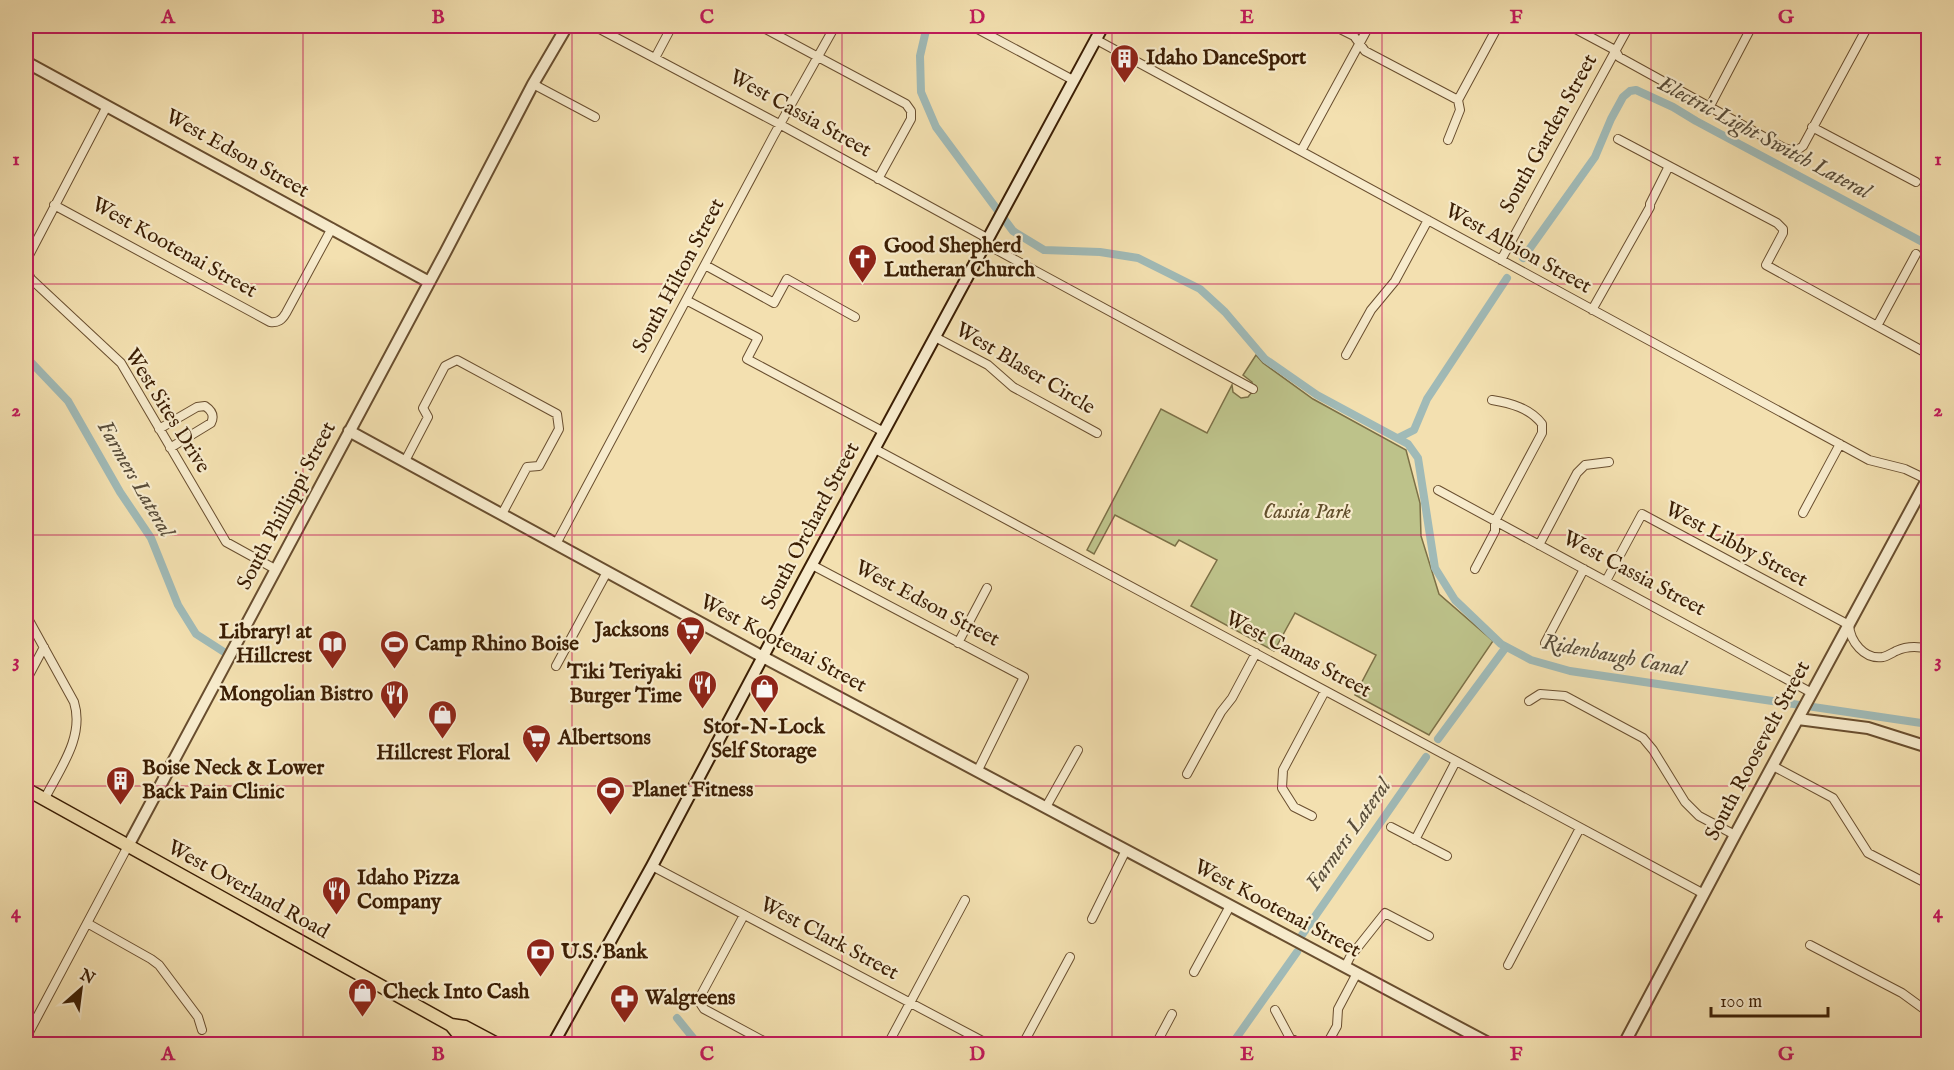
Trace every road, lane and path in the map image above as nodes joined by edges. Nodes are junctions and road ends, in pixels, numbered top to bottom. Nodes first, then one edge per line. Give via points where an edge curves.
1 (28, 26) edge
2 (567, 26) edge
3 (594, 26) edge
4 (672, 26) edge
5 (760, 26) edge
6 (835, 26) edge
7 (972, 26) edge
8 (1103, 26) edge
9 (1334, 26) edge
10 (1369, 26) edge
11 (1498, 26) edge
12 (1570, 26) edge
13 (1629, 26) edge
14 (1752, 26) edge
15 (1868, 26) edge
16 (26, 30) edge
17 (1095, 39) junction
18 (1359, 44) junction
19 (1615, 50) junction
20 (818, 57) junction
21 (655, 58) junction
22 (26, 62) edge
23 (1073, 80) junction
24 (533, 84) junction
25 (1458, 100) junction
26 (107, 106) junction
27 (1709, 108) junction
28 (595, 117) dead end
29 (781, 125) junction
30 (1812, 127) junction
31 (1618, 139) dead end
32 (1448, 140) dead end
33 (1301, 151) junction
34 (1670, 166) junction
35 (878, 178) junction
36 (1916, 182) dead end
37 (54, 205) junction
38 (1428, 220) junction
39 (332, 228) junction
40 (986, 241) junction
41 (1916, 254) dead end
42 (1501, 260) junction
43 (26, 261) edge
44 (705, 265) junction
45 (26, 269) edge
46 (429, 282) junction
47 (686, 300) junction
48 (1592, 310) junction
49 (855, 316) dead end
50 (1878, 326) junction
51 (935, 337) junction
52 (1929, 354) edge
53 (1346, 355) dead end
54 (1253, 389) dead end
55 (1492, 400) dead end
56 (159, 429) junction
57 (349, 431) junction
58 (884, 432) junction
59 (1096, 433) dead end
60 (1840, 444) junction
61 (170, 448) junction
62 (875, 449) junction
63 (405, 461) junction
64 (1609, 462) dead end
65 (1928, 479) edge
66 (1438, 490) dead end
67 (1803, 513) dead end
68 (502, 514) junction
69 (1495, 521) junction
70 (556, 544) junction
71 (1539, 545) junction
72 (812, 565) junction
73 (275, 569) junction
74 (1475, 569) dead end
75 (1584, 569) junction
76 (607, 572) junction
77 (1606, 581) junction
78 (987, 588) dead end
79 (26, 615) edge
80 (1849, 625) junction
81 (958, 642) junction
82 (1545, 643) dead end
83 (44, 646) junction
84 (1929, 649) edge
85 (1256, 653) junction
86 (763, 657) junction
87 (556, 666) dead end
88 (26, 681) edge
89 (1325, 691) junction
90 (1529, 701) dead end
91 (1805, 706) junction
92 (1929, 747) edge
93 (1078, 750) dead end
94 (1455, 764) junction
95 (1773, 766) junction
96 (978, 770) junction
97 (1188, 774) dead end
98 (26, 789) edge
99 (44, 800) junction
100 (1046, 807) junction
101 (1312, 816) dead end
102 (1391, 827) dead end
103 (1580, 828) junction
104 (1735, 835) junction
105 (1415, 840) junction
106 (128, 846) junction
107 (1126, 850) junction
108 (1447, 856) dead end
109 (652, 866) junction
110 (1922, 881) dead end
111 (1704, 894) junction
112 (965, 900) dead end
113 (1230, 906) junction
114 (744, 915) junction
115 (1092, 919) dead end
116 (87, 923) junction
117 (1430, 936) dead end
118 (1810, 945) dead end
119 (1070, 957) dead end
120 (1508, 965) dead end
121 (1344, 967) junction
122 (1194, 972) dead end
123 (1357, 973) junction
124 (910, 1003) junction
125 (1275, 1010) dead end
126 (1929, 1012) edge
127 (1172, 1014) dead end
128 (451, 1025) junction
129 (202, 1030) dead end
130 (26, 1038) edge
131 (38, 1044) edge
132 (476, 1044) edge
133 (497, 1044) edge
134 (553, 1044) edge
135 (769, 1044) edge
136 (888, 1044) edge
137 (988, 1044) edge
138 (1023, 1044) edge
139 (1156, 1044) edge
140 (1302, 1044) edge
141 (1327, 1044) edge
142 (1490, 1044) edge
143 (1624, 1044) edge

1 - 16 street
2 - 24 street, South Phillippi Street
3 - 21 street, West Cassia Street
4 - 21 street
5 - 20 street
6 - 20 street, South Hilton Street
7 - 23 street
8 - 17 street, South Orchard Street
9 - 18 street via 1354,36
10 - 18 street
11 - 25 street
12 - 19 street
13 - 19 street, South Garden Street
14 - 27 street
15 - 30 street
17 - 23 street, South Orchard Street
17 - 33 street, West Albion Street
18 - 25 street via 1365,51
18 - 33 street
19 - 27 street via 1619,57
19 - 42 street, South Garden Street
20 - 29 street, South Hilton Street
20 - 35 street via 906,104 911,111 911,119
21 - 29 street, West Cassia Street
22 - 26 street, West Edson Street
23 - 40 street, South Orchard Street
24 - 28 street
24 - 46 street, South Phillippi Street
25 - 32 street via 1460,110
26 - 37 street
26 - 39 street, West Edson Street
27 - 30 street via 1796,151 1803,146
29 - 35 street, West Cassia Street
29 - 44 street, South Hilton Street
30 - 36 street
31 - 34 street
33 - 38 street, West Albion Street
34 - 48 street
34 - 50 street via 1783,229 1766,265
35 - 40 street, West Cassia Street
37 - 39 street, West Kootenai Street via 276,322 286,313
37 - 43 street
38 - 42 street, West Albion Street
38 - 53 street
39 - 46 street, West Edson Street
40 - 51 street, South Orchard Street
40 - 54 street, West Cassia Street
41 - 50 street
42 - 48 street, West Albion Street
44 - 47 street, South Hilton Street
44 - 49 street via 774,303 787,279
45 - 56 street, West Sites Drive via 31,279 119,361
46 - 57 street, South Phillippi Street
47 - 58 street via 758,338 747,359
47 - 70 street, South Hilton Street
48 - 60 street, West Albion Street
50 - 52 street
51 - 58 street, South Orchard Street
51 - 59 street, West Blaser Circle via 988,364 1013,387
55 - 69 street via 1510,403 1537,417 1542,424 1542,433
56 - 61 street, West Sites Drive
56 - 61 street via 197,407 205,406 212,412 211,423
57 - 63 street, West Kootenai Street
57 - 73 street, South Phillippi Street
58 - 62 street, South Orchard Street
60 - 65 street, West Albion Street via 1869,460
60 - 67 street
61 - 73 street, West Sites Drive via 224,540
62 - 72 street, South Orchard Street
62 - 85 street, West Camas Street
63 - 68 street, West Kootenai Street
63 - 68 street via 428,417 423,408 445,366 457,360 557,414 559,429 539,466 527,467
64 - 71 street via 1585,465 1577,473
65 - 80 street, South Roosevelt Street
66 - 69 street, West Cassia Street
68 - 70 street, West Kootenai Street
69 - 71 street, West Cassia Street
69 - 74 street via 1495,531
70 - 76 street, West Kootenai Street
71 - 75 street, West Cassia Street
72 - 81 street, West Edson Street
72 - 86 street, South Orchard Street
73 - 106 street, South Phillippi Street
75 - 77 street, West Cassia Street
75 - 82 street
76 - 86 street, West Kootenai Street
76 - 87 street
77 - 80 street, West Libby Street via 1642,514
77 - 91 street, West Cassia Street
78 - 81 street
79 - 83 street
80 - 84 street via 1856,646 1869,654 1884,657 1909,647
80 - 91 street, South Roosevelt Street
81 - 96 street, West Edson Street via 1024,677
83 - 88 street
83 - 99 street via 77,712 75,739
85 - 89 street, West Camas Street
85 - 97 street
86 - 96 street, West Kootenai Street
86 - 109 street, South Orchard Street
89 - 94 street, West Camas Street
89 - 101 street via 1283,770 1282,788 1294,807
90 - 104 street via 1540,694 1564,696 1643,738 1685,802 1699,816
91 - 92 street, West Cassia Street
91 - 95 street, South Roosevelt Street
93 - 100 street
94 - 103 street, West Camas Street
94 - 105 street
95 - 104 street, South Roosevelt Street
95 - 110 street via 1833,798 1868,853
96 - 100 street, West Kootenai Street
98 - 99 main road, West Overland Road
99 - 106 main road, West Overland Road
100 - 107 street, West Kootenai Street
102 - 105 street
103 - 111 street, West Camas Street
103 - 120 street
104 - 111 street, South Roosevelt Street
105 - 108 street
106 - 116 street, South Phillippi Street
106 - 128 main road, West Overland Road
107 - 113 street, West Kootenai Street
107 - 115 street
109 - 114 street, West Clark Street
109 - 134 street, South Orchard Street
111 - 143 street, South Roosevelt Street
112 - 124 street
113 - 121 street, West Kootenai Street
113 - 122 street
114 - 124 street, West Clark Street
114 - 135 street via 701,995 700,1004
116 - 129 street via 159,965 198,1017
116 - 130 street, South Phillippi Street
117 - 121 street via 1385,913
118 - 126 street via 1902,993
119 - 138 street
121 - 123 street, West Kootenai Street
123 - 141 street via 1338,1009 1337,1026
123 - 142 street, West Kootenai Street
124 - 136 street
124 - 137 street, West Clark Street
125 - 140 street via 1290,1038
127 - 139 street
128 - 132 main road, West Overland Road via 460,1036
128 - 133 main road, West Overland Road via 465,1027
130 - 131 street

